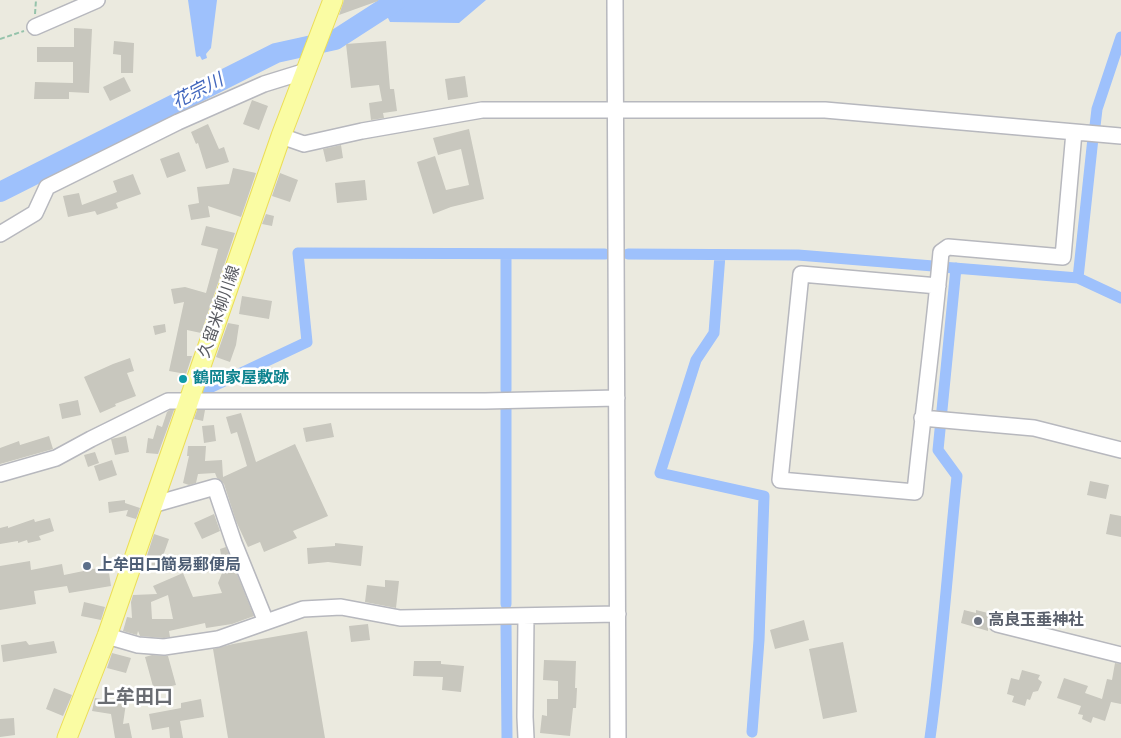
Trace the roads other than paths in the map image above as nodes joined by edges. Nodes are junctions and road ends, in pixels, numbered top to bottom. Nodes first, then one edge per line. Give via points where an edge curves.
1 (97, 0) edge
2 (334, 0) edge
3 (616, 0) edge
4 (34, 27) road end
5 (309, 64) junction
6 (616, 110) junction
7 (1074, 132) junction
8 (281, 136) junction
9 (1121, 136) edge
10 (0, 234) edge
11 (938, 286) junction
12 (617, 398) junction
13 (190, 400) junction
14 (922, 418) junction
15 (1121, 450) edge
16 (0, 474) edge
17 (152, 506) junction
18 (618, 614) junction
19 (526, 616) junction
20 (266, 622) junction
21 (997, 624) dead end
22 (106, 636) junction
23 (1121, 655) edge
24 (67, 738) edge
25 (526, 738) edge
26 (618, 738) edge

1 - 4 street
2 - 5 main road, 久留米柳川線
3 - 6 street
5 - 8 main road, 久留米柳川線
5 - 10 street via 178,122 47,187 35,214
6 - 7 street via 825,110
6 - 8 street via 482,110 304,144
6 - 12 street
7 - 9 street
7 - 11 street via 1062,257 948,247 941,252
8 - 13 main road, 久留米柳川線
11 - 14 street
11 - 14 street via 801,274 780,480 915,492
12 - 13 street via 320,402
12 - 18 street
13 - 16 street via 168,401 56,458
13 - 17 main road, 久留米柳川線
14 - 15 street via 1034,428
17 - 20 street via 215,487
17 - 22 main road, 久留米柳川線
18 - 19 street
18 - 26 street
19 - 20 street via 400,618 341,606 304,609
19 - 25 street
20 - 22 street via 218,639 164,647 138,646
21 - 23 street
22 - 24 main road, 久留米柳川線

